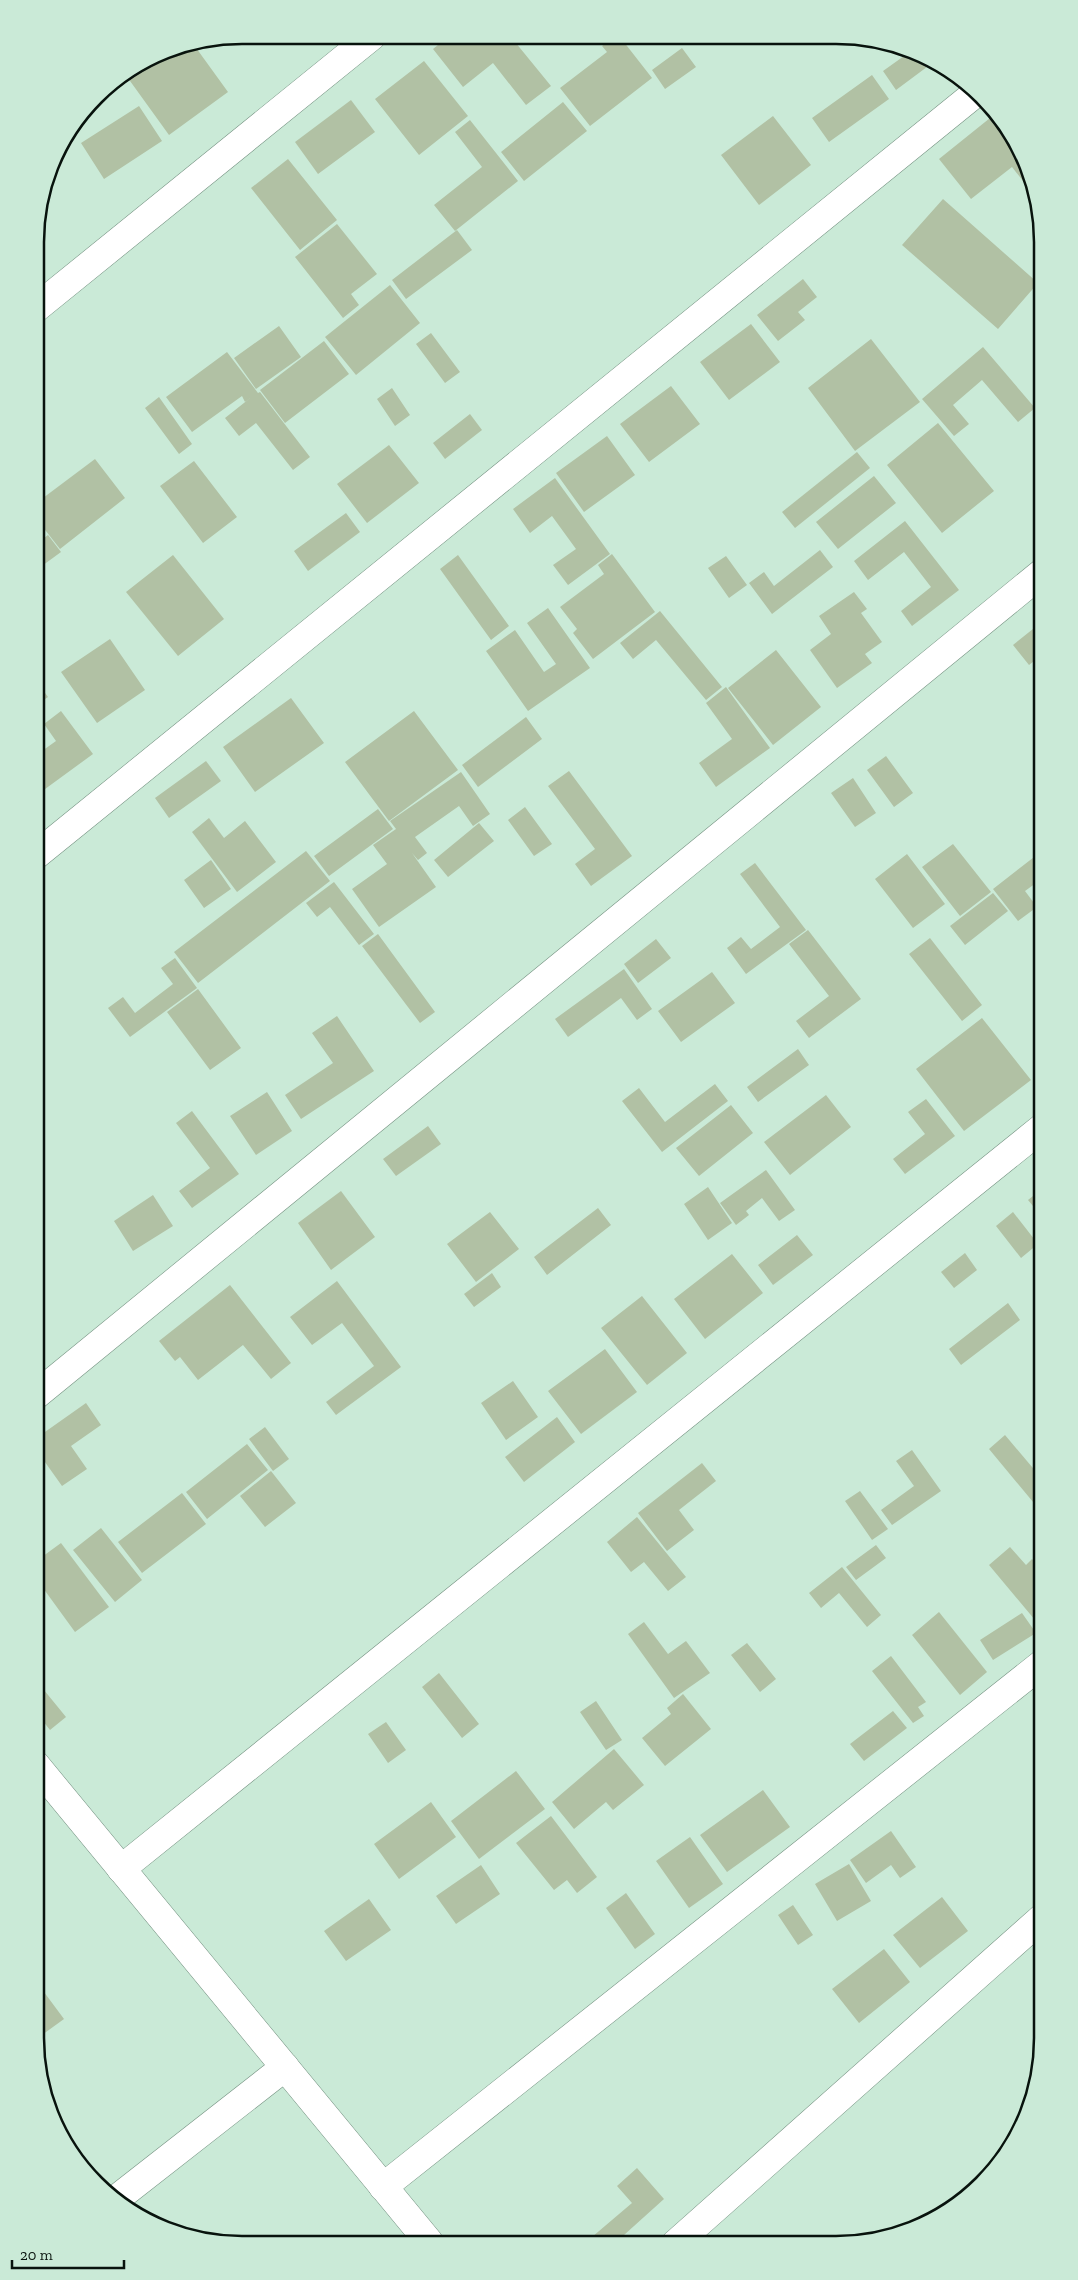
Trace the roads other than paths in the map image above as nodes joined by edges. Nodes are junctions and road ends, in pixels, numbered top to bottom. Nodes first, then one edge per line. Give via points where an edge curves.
1 (362, 44) edge
2 (971, 97) edge
3 (44, 302) edge
4 (1034, 579) edge
5 (44, 849) edge
6 (1034, 1134) edge
7 (44, 1389) edge
8 (1034, 1670) edge
9 (44, 1775) edge
10 (122, 1869) junction
11 (1034, 1925) edge
12 (285, 2067) junction
13 (384, 2187) junction
14 (121, 2195) edge
15 (424, 2236) edge
16 (684, 2236) edge

1 - 3 street
2 - 5 street
4 - 7 street
6 - 10 street
8 - 13 street
9 - 10 street
10 - 12 street
11 - 16 street
12 - 13 street
12 - 14 street
13 - 15 street

